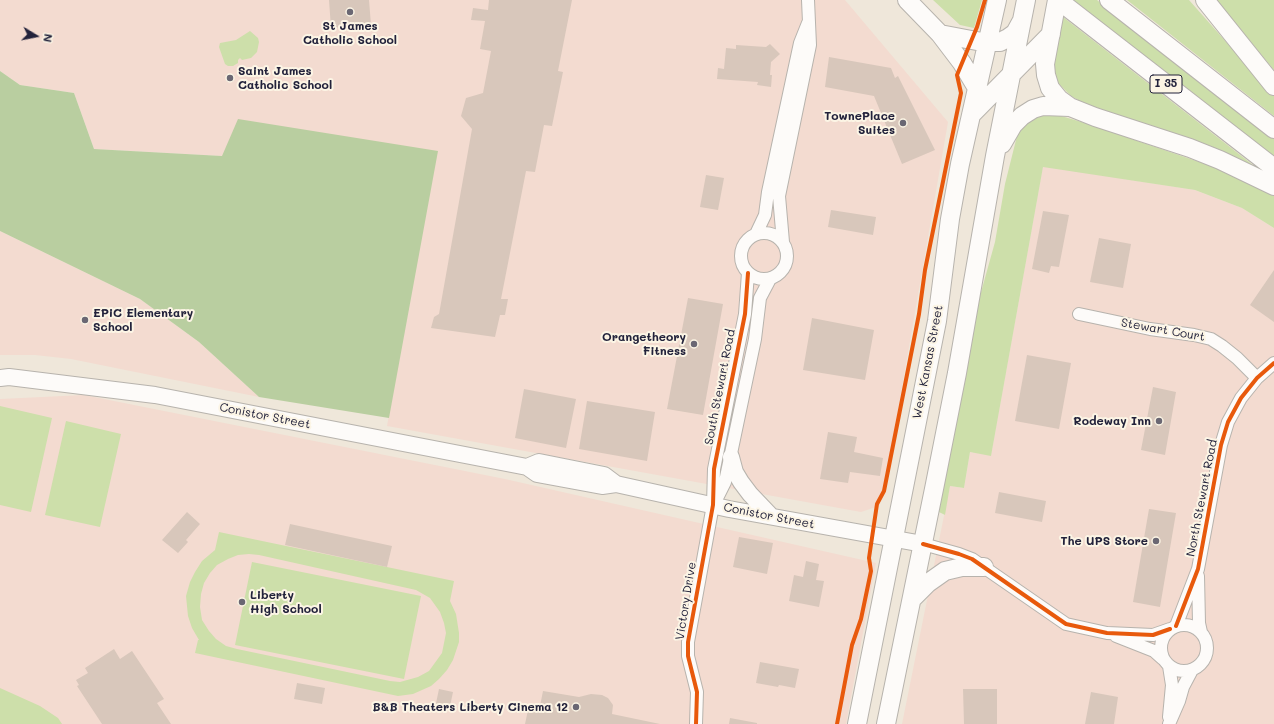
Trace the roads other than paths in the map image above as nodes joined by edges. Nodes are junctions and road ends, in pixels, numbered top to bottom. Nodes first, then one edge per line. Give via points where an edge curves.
1 (808, 0) edge
2 (907, 0) edge
3 (997, 0) edge
4 (1058, 0) edge
5 (1109, 0) edge
6 (1205, 0) edge
7 (1023, 11) edge
8 (809, 20) junction
9 (940, 34) junction
10 (1051, 34) junction
11 (988, 43) junction
12 (1010, 77) junction
13 (1274, 86) edge
14 (977, 88) junction
15 (1070, 107) junction
16 (971, 115) junction
17 (1274, 129) edge
18 (995, 156) junction
19 (1274, 168) edge
20 (1274, 186) edge
21 (756, 234) junction
22 (783, 242) junction
23 (748, 273) junction
24 (770, 279) junction
25 (1079, 314) dead end
26 (1274, 363) edge
27 (0, 378) edge
28 (1257, 378) junction
29 (731, 457) junction
30 (713, 505) junction
31 (771, 516) junction
32 (894, 540) junction
33 (923, 544) junction
34 (984, 566) junction
35 (1198, 569) junction
36 (912, 599) junction
37 (1173, 627) junction
38 (1202, 632) junction
39 (1107, 633) junction
40 (1166, 662) junction
41 (1192, 670) junction
42 (696, 724) edge
43 (857, 724) edge
44 (886, 724) edge
45 (1169, 724) edge

1 - 8 street
2 - 9 highway
3 - 11 highway, West Kansas Street
4 - 10 highway
4 - 19 highway, I 35
5 - 17 highway, I 35
6 - 13 highway
7 - 11 highway via 1015,33 1000,42
7 - 12 highway
8 - 21 street via 800,43 765,215
8 - 22 street via 810,45 779,196
9 - 11 highway
9 - 14 highway
10 - 12 highway
10 - 15 highway via 1045,64 1046,75 1050,88
11 - 14 highway, West Kansas Street
12 - 16 highway
12 - 18 highway
14 - 16 highway, West Kansas Street
15 - 18 highway via 1043,106 1022,116 1013,125
15 - 20 highway via 1190,148
16 - 32 highway, West Kansas Street via 950,219 937,321
18 - 33 highway via 957,373
21 - 22 street via 771,233
21 - 23 street via 749,238 741,251 743,266
22 - 24 street via 787,248 787,264 777,276
23 - 24 street via 762,280
23 - 30 street, South Stewart Road via 745,314 714,469
24 - 29 street, South Stewart Road via 760,298 755,339
25 - 28 street, Stewart Court via 1211,339 1232,354
26 - 28 street, North Stewart Road
27 - 30 main road, Conistor Street via 155,395 528,467 539,462 604,475 616,484
28 - 35 street, North Stewart Road via 1241,398 1228,422
29 - 30 street, South Stewart Road via 726,482
29 - 31 main road via 740,482
30 - 31 main road, Conistor Street
30 - 42 street, Victory Drive via 688,642 688,656 697,692
31 - 32 main road, Conistor Street
32 - 33 main road, Conistor Street
32 - 43 highway, West Kansas Street
33 - 34 street via 959,554
33 - 36 highway
34 - 36 highway via 945,571
34 - 39 street via 1066,624
35 - 37 street, North Stewart Road
35 - 38 street, North Stewart Road via 1199,623
36 - 44 highway
37 - 38 street via 1190,625
37 - 39 street via 1153,634
37 - 40 street via 1165,634 1161,646
38 - 41 street via 1207,643 1207,652 1199,666
39 - 40 street via 1154,651
40 - 41 street via 1180,671
40 - 45 street via 1172,685
41 - 45 street

